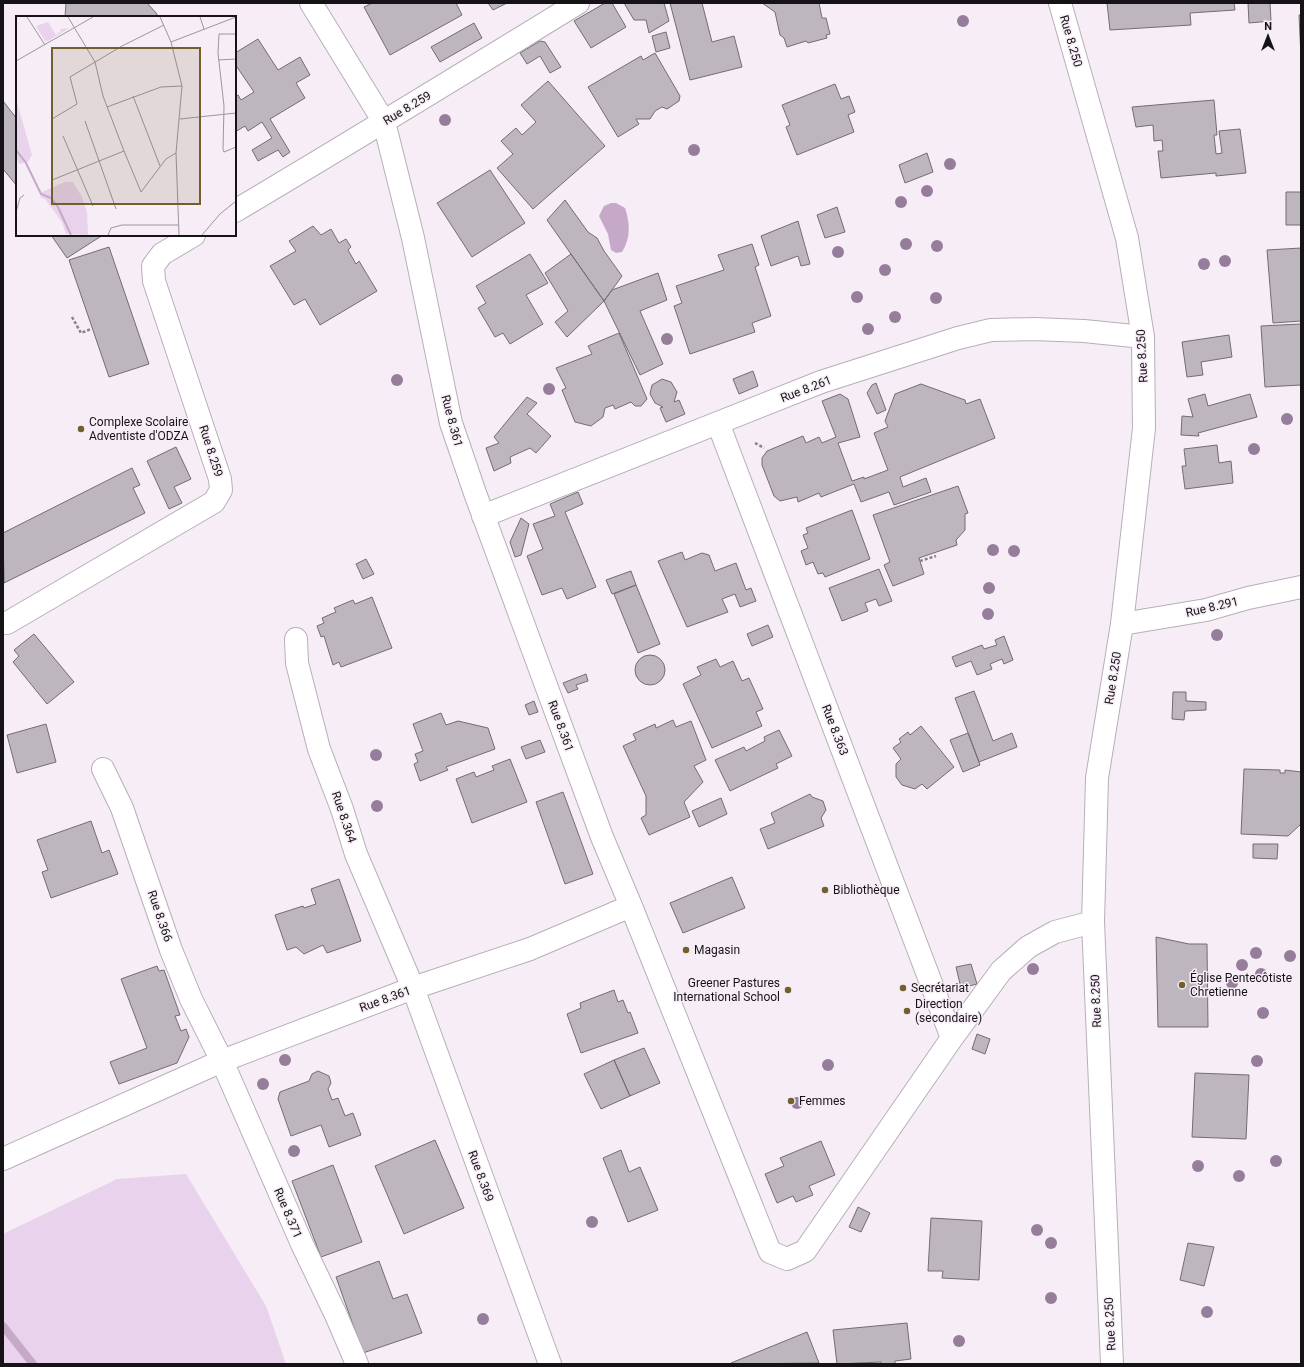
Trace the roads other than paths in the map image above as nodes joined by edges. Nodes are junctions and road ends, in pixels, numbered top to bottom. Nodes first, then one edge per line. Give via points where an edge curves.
1 (311, 3) edge
2 (578, 3) edge
3 (1060, 3) edge
4 (384, 122) junction
5 (236, 210) edge
6 (192, 236) edge
7 (1143, 337) junction
8 (718, 423) junction
9 (483, 516) junction
10 (1301, 587) edge
11 (7, 623) dead end
12 (1122, 624) junction
13 (296, 639) dead end
14 (102, 769) dead end
15 (631, 906) junction
16 (1093, 922) junction
17 (413, 988) junction
18 (952, 1038) junction
19 (222, 1061) junction
20 (3, 1159) edge
21 (357, 1364) edge
22 (550, 1364) edge
23 (1112, 1364) edge

1 - 4 street, Rue 8.361
2 - 4 street, Rue 8.259
3 - 7 street, Rue 8.250 via 1126,238
4 - 5 street, Rue 8.259
4 - 9 street, Rue 8.361 via 413,238 451,423
6 - 11 street, Rue 8.259 via 162,254 153,266 154,281 220,479 221,490 214,502
7 - 8 street, Rue 8.261 via 1084,330 991,330 958,338 821,382
7 - 12 street, Rue 8.250 via 1144,428
8 - 9 street, Rue 8.261
8 - 18 street, Rue 8.363
9 - 15 street, Rue 8.361 via 602,837
10 - 12 street, Rue 8.291 via 1206,610
12 - 16 street, Rue 8.250 via 1096,778
13 - 17 street, Rue 8.364 via 296,663 319,749 356,854
14 - 19 street, Rue 8.366 via 122,808 188,992
15 - 17 street, Rue 8.361 via 530,949
15 - 18 street via 770,1252 787,1259 805,1251
16 - 18 street via 1055,932 1028,947 1001,971
16 - 23 street, Rue 8.250
17 - 19 street, Rue 8.361
17 - 22 street, Rue 8.369
19 - 20 street, Rue 8.361
19 - 21 street, Rue 8.371

